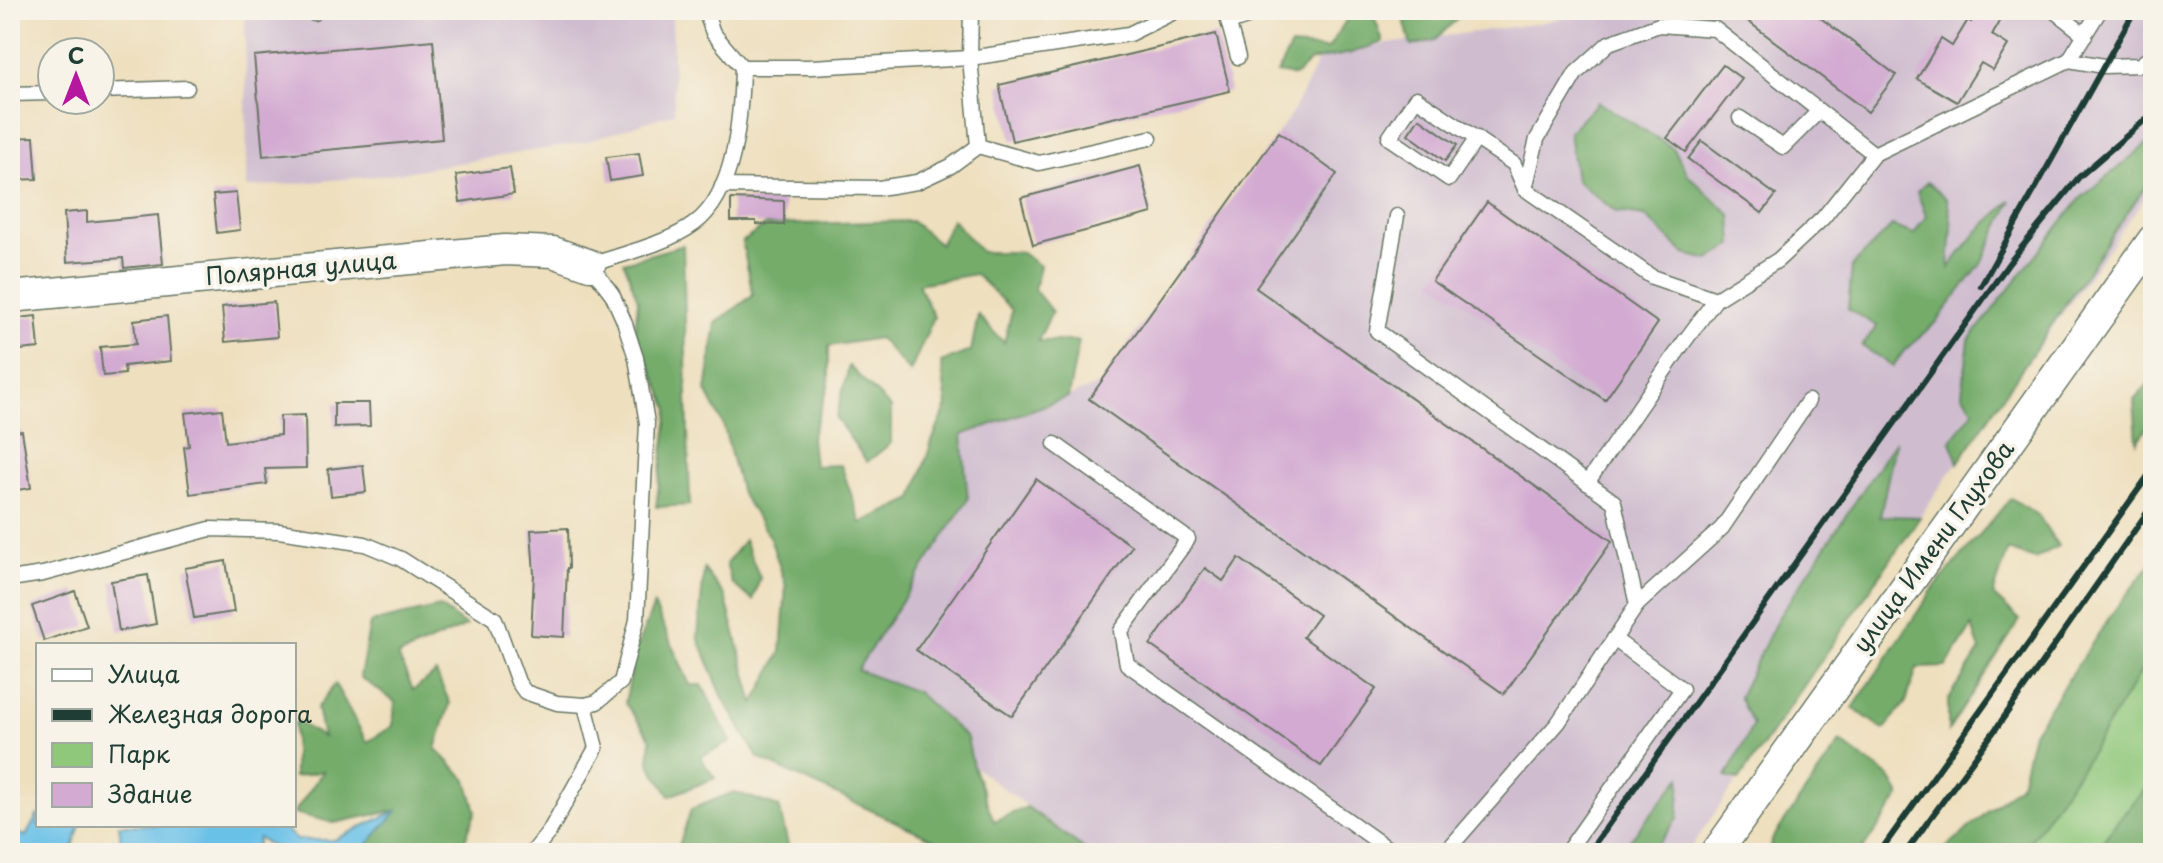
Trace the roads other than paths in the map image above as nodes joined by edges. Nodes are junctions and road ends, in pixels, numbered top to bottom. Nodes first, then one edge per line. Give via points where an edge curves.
1 (705, 10) edge
2 (971, 10) edge
3 (1178, 10) edge
4 (1268, 10) edge
5 (2053, 10) edge
6 (2100, 10) edge
7 (1227, 17) edge
8 (2085, 35) junction
9 (2153, 55) edge
10 (1238, 57) dead end
11 (970, 58) junction
12 (2069, 60) junction
13 (742, 67) junction
14 (187, 88) dead end
15 (116, 90) edge
16 (36, 93) edge
17 (10, 94) edge
18 (1819, 111) junction
19 (1740, 118) dead end
20 (1150, 138) dead end
21 (1477, 138) junction
22 (978, 146) junction
23 (1874, 154) junction
24 (722, 186) junction
25 (1525, 189) junction
26 (1397, 216) dead end
27 (2153, 240) edge
28 (590, 265) junction
29 (10, 297) edge
30 (1716, 299) junction
31 (1808, 401) dead end
32 (1055, 444) dead end
33 (1587, 483) junction
34 (10, 579) edge
35 (1637, 605) junction
36 (1614, 639) junction
37 (585, 705) junction
38 (1567, 852) edge
39 (532, 853) edge
40 (1394, 853) edge
41 (1445, 853) edge
42 (1716, 853) edge

1 - 13 lane via 713,33
2 - 11 lane
3 - 11 lane via 1129,34
4 - 7 lane
5 - 8 lane
6 - 8 lane
7 - 10 lane
8 - 12 lane
9 - 12 lane via 2140,65
11 - 13 lane
11 - 22 lane
12 - 23 lane
13 - 24 lane via 736,144
14 - 15 lane
16 - 17 lane
18 - 19 lane via 1783,147
18 - 23 lane
18 - 25 lane via 1715,29 1659,25 1609,43 1576,73 1537,139
20 - 22 lane via 1039,163
21 - 21 lane via 1416,98 1389,138 1449,179
21 - 25 lane via 1514,164
22 - 24 lane via 917,182 879,188
23 - 30 lane via 1823,218 1778,260
24 - 28 lane via 695,224
25 - 30 lane via 1652,277
26 - 33 lane via 1377,331
27 - 42 street, улица Имени Глухова
28 - 29 street, Полярная улица via 553,252 505,250
28 - 37 lane via 624,321 647,423 637,620 621,682
30 - 33 lane
31 - 35 lane via 1722,528
32 - 40 lane via 1188,539 1121,631 1127,664
33 - 35 lane via 1614,502
34 - 37 lane via 210,529 279,531 365,544 401,559 495,619 525,692
35 - 36 lane
36 - 38 lane via 1682,689
36 - 41 lane via 1558,723
37 - 39 lane via 596,748

